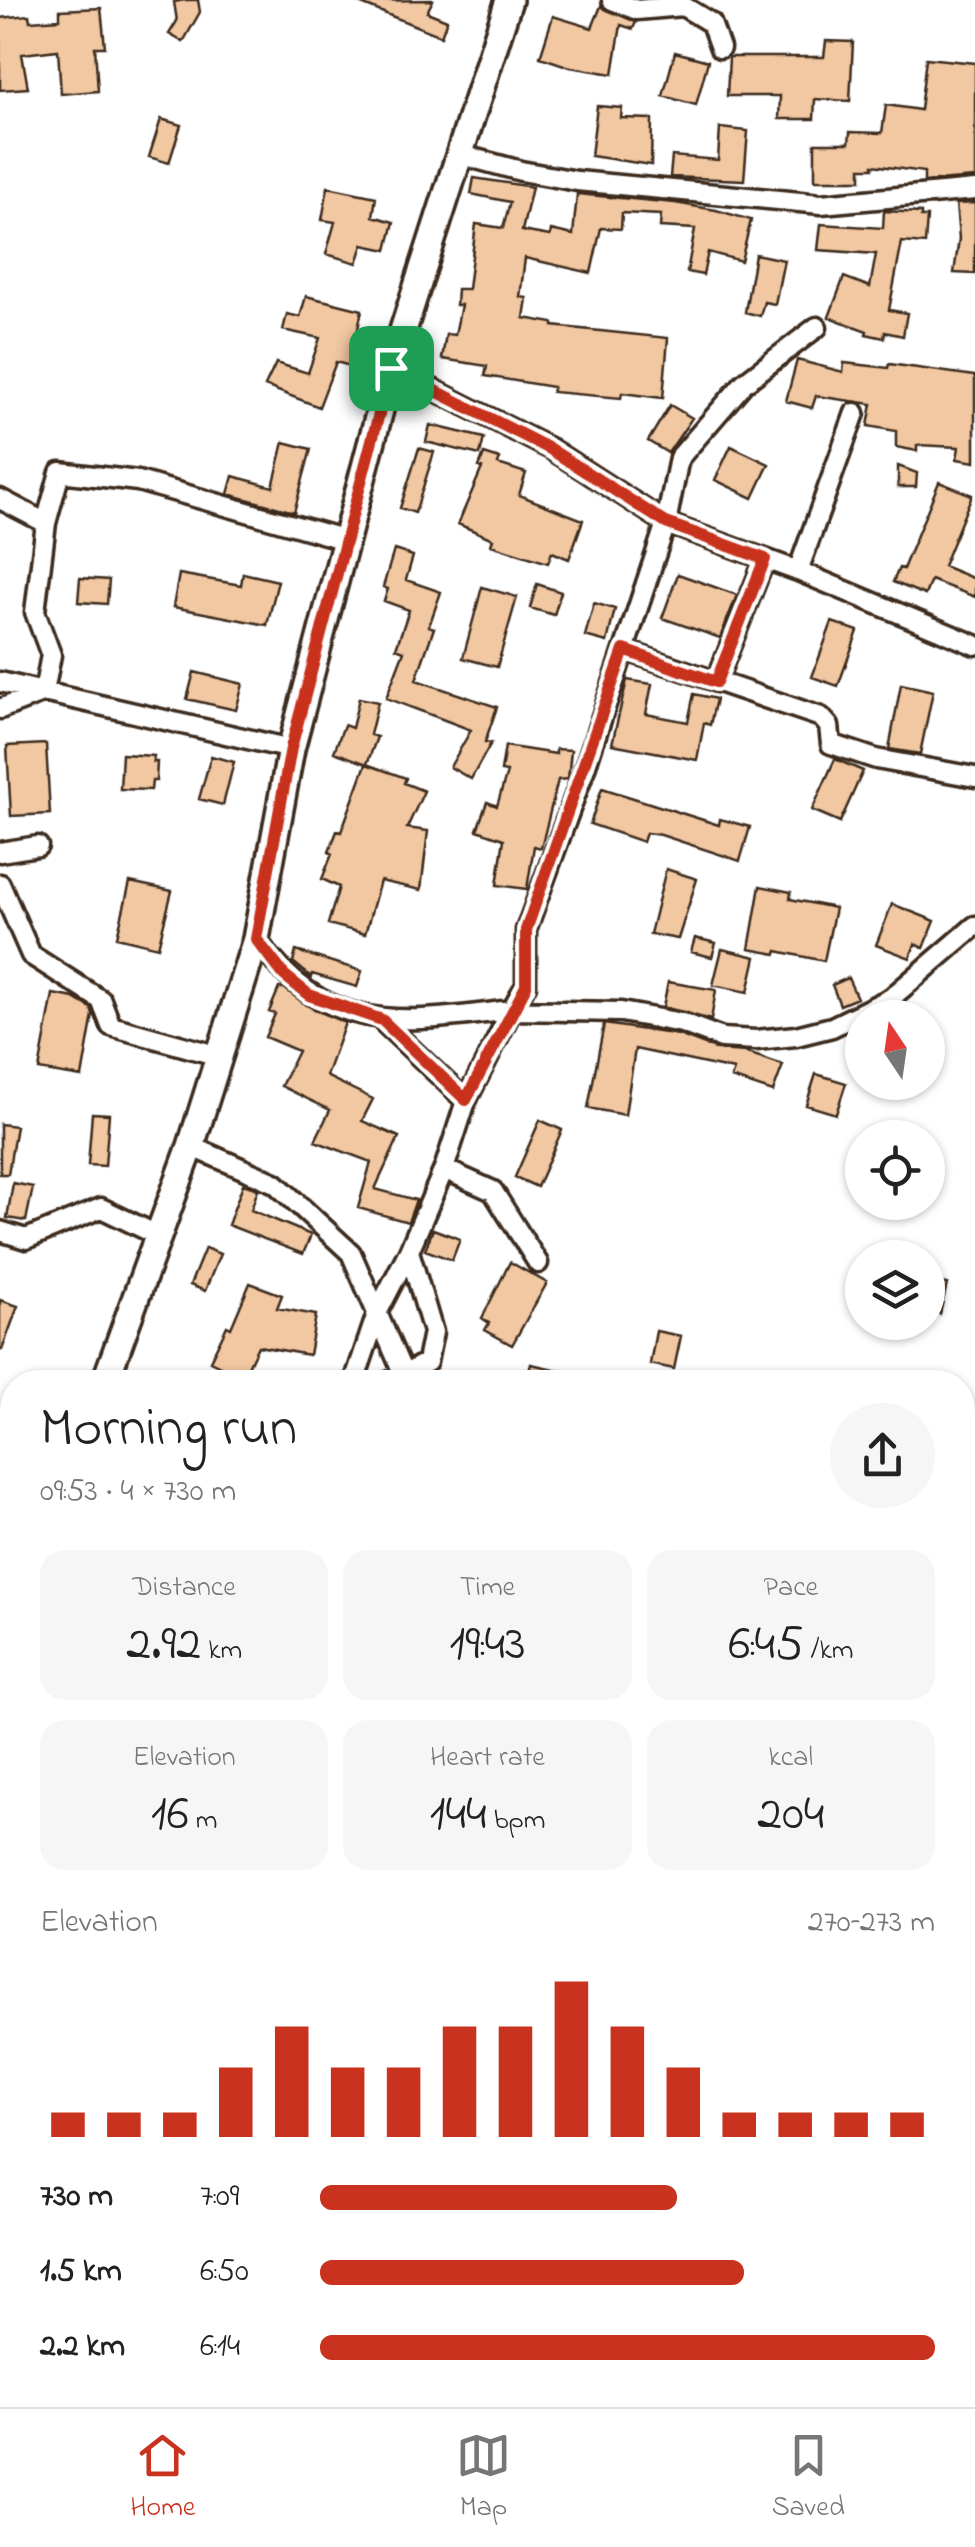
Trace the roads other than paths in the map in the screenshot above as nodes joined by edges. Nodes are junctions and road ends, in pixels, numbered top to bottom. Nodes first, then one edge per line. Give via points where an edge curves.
1 (509, 0) edge
2 (612, 0) edge
3 (699, 8) edge
4 (720, 48) dead end
5 (458, 154) junction
6 (975, 190) edge
7 (816, 327) dead end
8 (391, 368) junction
9 (855, 413) dead end
10 (0, 499) edge
11 (46, 523) junction
12 (666, 523) junction
13 (346, 540) junction
14 (765, 559) junction
15 (798, 571) junction
16 (975, 645) edge
17 (624, 650) junction
18 (0, 682) edge
19 (716, 682) junction
20 (44, 692) junction
21 (0, 709) edge
22 (291, 748) junction
23 (975, 777) edge
24 (38, 846) dead end
25 (0, 852) edge
26 (0, 884) edge
27 (975, 926) edge
28 (256, 939) junction
29 (512, 1010) junction
30 (382, 1020) junction
31 (219, 1056) junction
32 (466, 1100) junction
33 (191, 1146) junction
34 (444, 1169) junction
35 (0, 1231) edge
36 (160, 1236) junction
37 (409, 1250) junction
38 (538, 1263) dead end
39 (378, 1311) junction
40 (110, 1370) edge
41 (358, 1370) edge
42 (396, 1370) edge
43 (415, 1370) edge

1 - 5 main road
2 - 3 street via 637,10
3 - 4 street
5 - 6 street via 577,181 821,204
5 - 8 main road
7 - 12 street via 744,383 679,458
8 - 12 street via 550,449
8 - 13 main road
9 - 15 street
10 - 11 street
11 - 13 street via 60,472 138,481
11 - 20 street via 35,612 51,655
12 - 14 street
12 - 17 street
13 - 22 main road
14 - 15 street
14 - 19 street
15 - 16 street
17 - 19 street
17 - 29 street via 526,930 526,986
18 - 20 street
19 - 23 street via 821,717 831,744
20 - 21 street
20 - 22 street
22 - 28 main road
24 - 25 street
26 - 31 street via 31,955 101,1000 111,1026
27 - 29 street via 891,998 832,1027 796,1036 722,1038 620,1012
28 - 30 street via 309,995
28 - 31 main road
29 - 30 street
29 - 32 street
30 - 32 street
31 - 33 main road
32 - 34 street
33 - 36 main road
33 - 39 street via 276,1183 351,1253
34 - 37 street
34 - 38 street via 492,1192
35 - 36 street via 26,1239 101,1208
36 - 40 main road
37 - 39 street
37 - 43 street via 433,1332 427,1362
39 - 41 street
39 - 42 street

